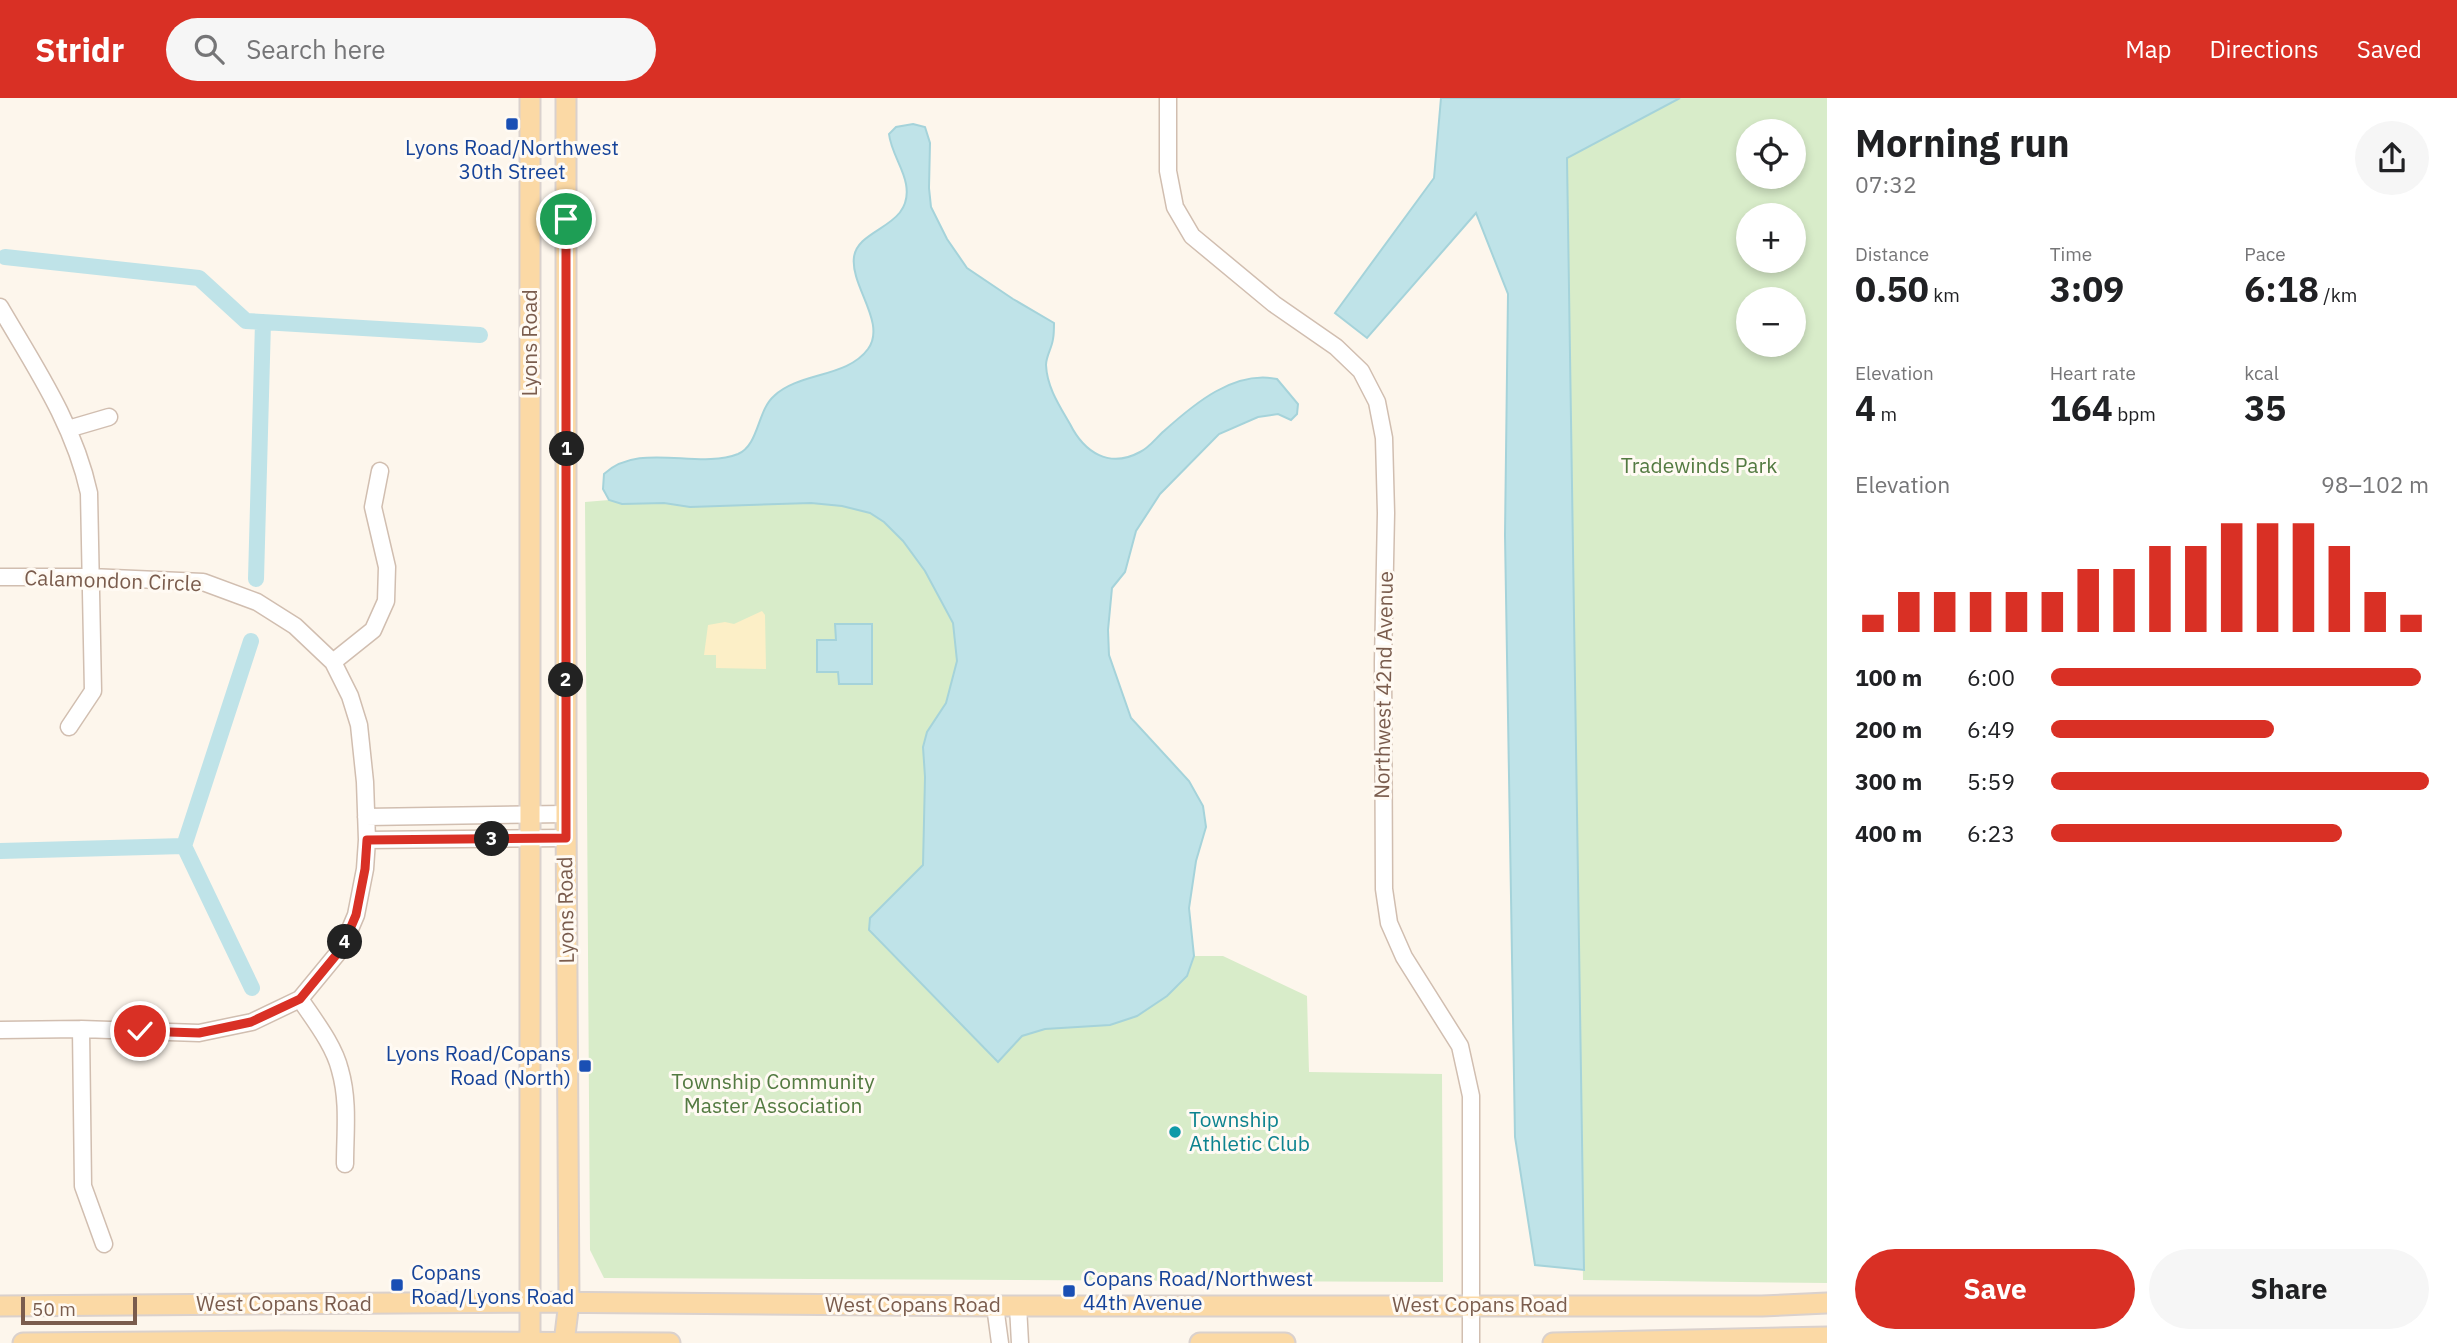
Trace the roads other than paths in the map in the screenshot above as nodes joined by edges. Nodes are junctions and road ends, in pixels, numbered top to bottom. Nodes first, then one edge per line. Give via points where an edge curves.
1 (530, 98) edge
2 (566, 98) edge
3 (1168, 98) edge
4 (0, 307) edge
5 (109, 418) dead end
6 (68, 429) junction
7 (380, 471) dead end
8 (0, 577) edge
9 (90, 577) junction
10 (333, 662) junction
11 (69, 727) dead end
12 (530, 814) junction
13 (565, 814) junction
14 (366, 817) junction
15 (531, 838) junction
16 (566, 838) junction
17 (367, 840) junction
18 (300, 999) junction
19 (81, 1029) junction
20 (0, 1030) edge
21 (345, 1164) dead end
22 (104, 1244) dead end
23 (529, 1302) junction
24 (569, 1302) junction
25 (1827, 1303) edge
26 (1471, 1305) junction
27 (0, 1306) edge
28 (995, 1306) junction
29 (1018, 1306) junction
30 (1827, 1337) edge
31 (530, 1342) edge
32 (23, 1343) edge
33 (564, 1343) edge
34 (670, 1343) edge
35 (1000, 1343) edge
36 (1020, 1343) edge
37 (1200, 1343) edge
38 (1285, 1343) edge
39 (1471, 1343) edge
40 (1553, 1343) edge

1 - 12 main road, Lyons Road
2 - 13 main road, Lyons Road
3 - 26 street, Northwest 42nd Avenue via 1168,171 1175,207 1192,236 1274,304 1336,347 1361,372 1377,402 1384,438 1387,513 1384,890 1389,923 1404,957 1460,1046 1471,1096
4 - 6 street
5 - 6 street
6 - 9 street via 89,493
7 - 10 street via 373,508 387,567 386,601 373,631
8 - 9 street, Calamondon Circle
9 - 10 street, Calamondon Circle via 203,582 257,602 295,626
9 - 11 street via 93,691
10 - 14 street, Calamondon Circle via 359,724
12 - 13 street
12 - 14 street
12 - 15 main road, Lyons Road
13 - 16 main road, Lyons Road
14 - 17 street, Calamondon Circle
15 - 16 street
15 - 17 street
15 - 23 main road, Lyons Road
16 - 24 main road, Lyons Road
17 - 18 street, Calamondon Circle via 356,915 342,948
18 - 19 street, Calamondon Circle via 251,1022 199,1033
18 - 21 street via 340,1068 346,1096
19 - 20 street, Calamondon Circle
19 - 22 street via 83,1186
23 - 24 main road, West Copans Road
23 - 27 main road, West Copans Road
23 - 31 main road, Lyons Road
24 - 28 main road, West Copans Road
24 - 33 main road, Lyons Road
25 - 26 main road, West Copans Road
26 - 29 main road, West Copans Road
26 - 39 street, Northwest 42nd Avenue
28 - 29 main road, West Copans Road
28 - 35 street
29 - 36 street
30 - 40 main road, West Copans Road
31 - 32 main road, West Copans Road
31 - 33 main road, West Copans Road
33 - 34 main road, West Copans Road
37 - 38 main road

